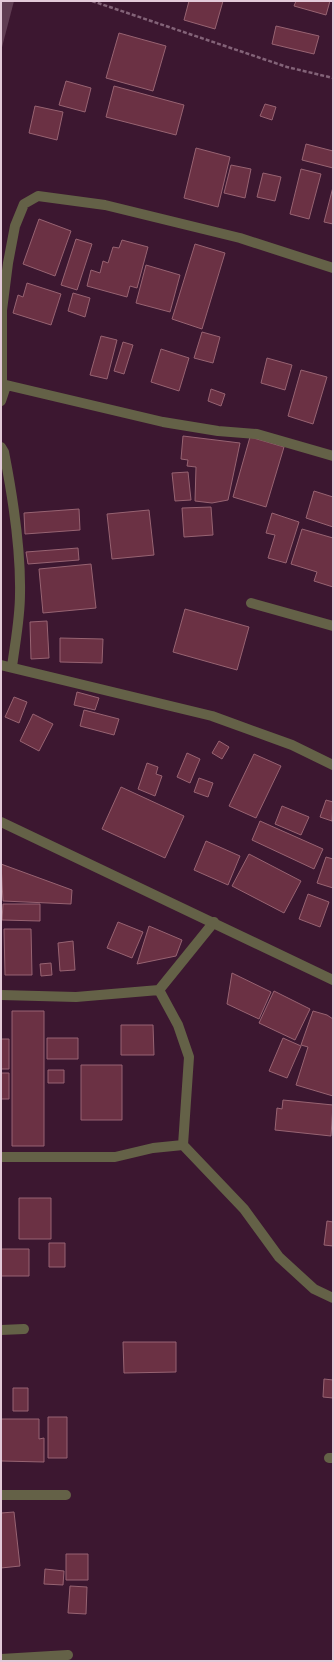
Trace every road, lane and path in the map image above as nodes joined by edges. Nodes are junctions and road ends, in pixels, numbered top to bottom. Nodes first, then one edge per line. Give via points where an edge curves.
1 (92, 1) edge
2 (333, 78) edge
3 (333, 268) edge
4 (2, 384) junction
5 (1, 401) edge
6 (1, 447) edge
7 (333, 456) edge
8 (251, 603) dead end
9 (333, 626) edge
10 (1, 665) edge
11 (12, 667) junction
12 (333, 764) edge
13 (1, 822) edge
14 (214, 922) junction
15 (333, 980) edge
16 (159, 990) junction
17 (1, 995) edge
18 (183, 1145) junction
19 (1, 1157) edge
20 (333, 1298) edge
21 (24, 1329) dead end
22 (1, 1330) edge
23 (1, 1495) edge
24 (66, 1495) dead end
25 (68, 1655) dead end
26 (1, 1659) edge

1 - 2 path via 287,67
3 - 4 street via 240,238 105,205 38,196 24,204 12,241 2,310
4 - 5 street via 5,389
4 - 7 street via 163,422 257,434
6 - 11 street via 13,500 20,594
8 - 9 street
10 - 11 street
11 - 12 street via 212,716 292,745
13 - 14 street
14 - 15 street
14 - 16 street
16 - 17 street via 76,997
16 - 18 street via 178,1025 188,1057
18 - 19 street via 153,1148 115,1157
18 - 20 street via 244,1209 278,1257 314,1289
21 - 22 street
23 - 24 street
25 - 26 street

